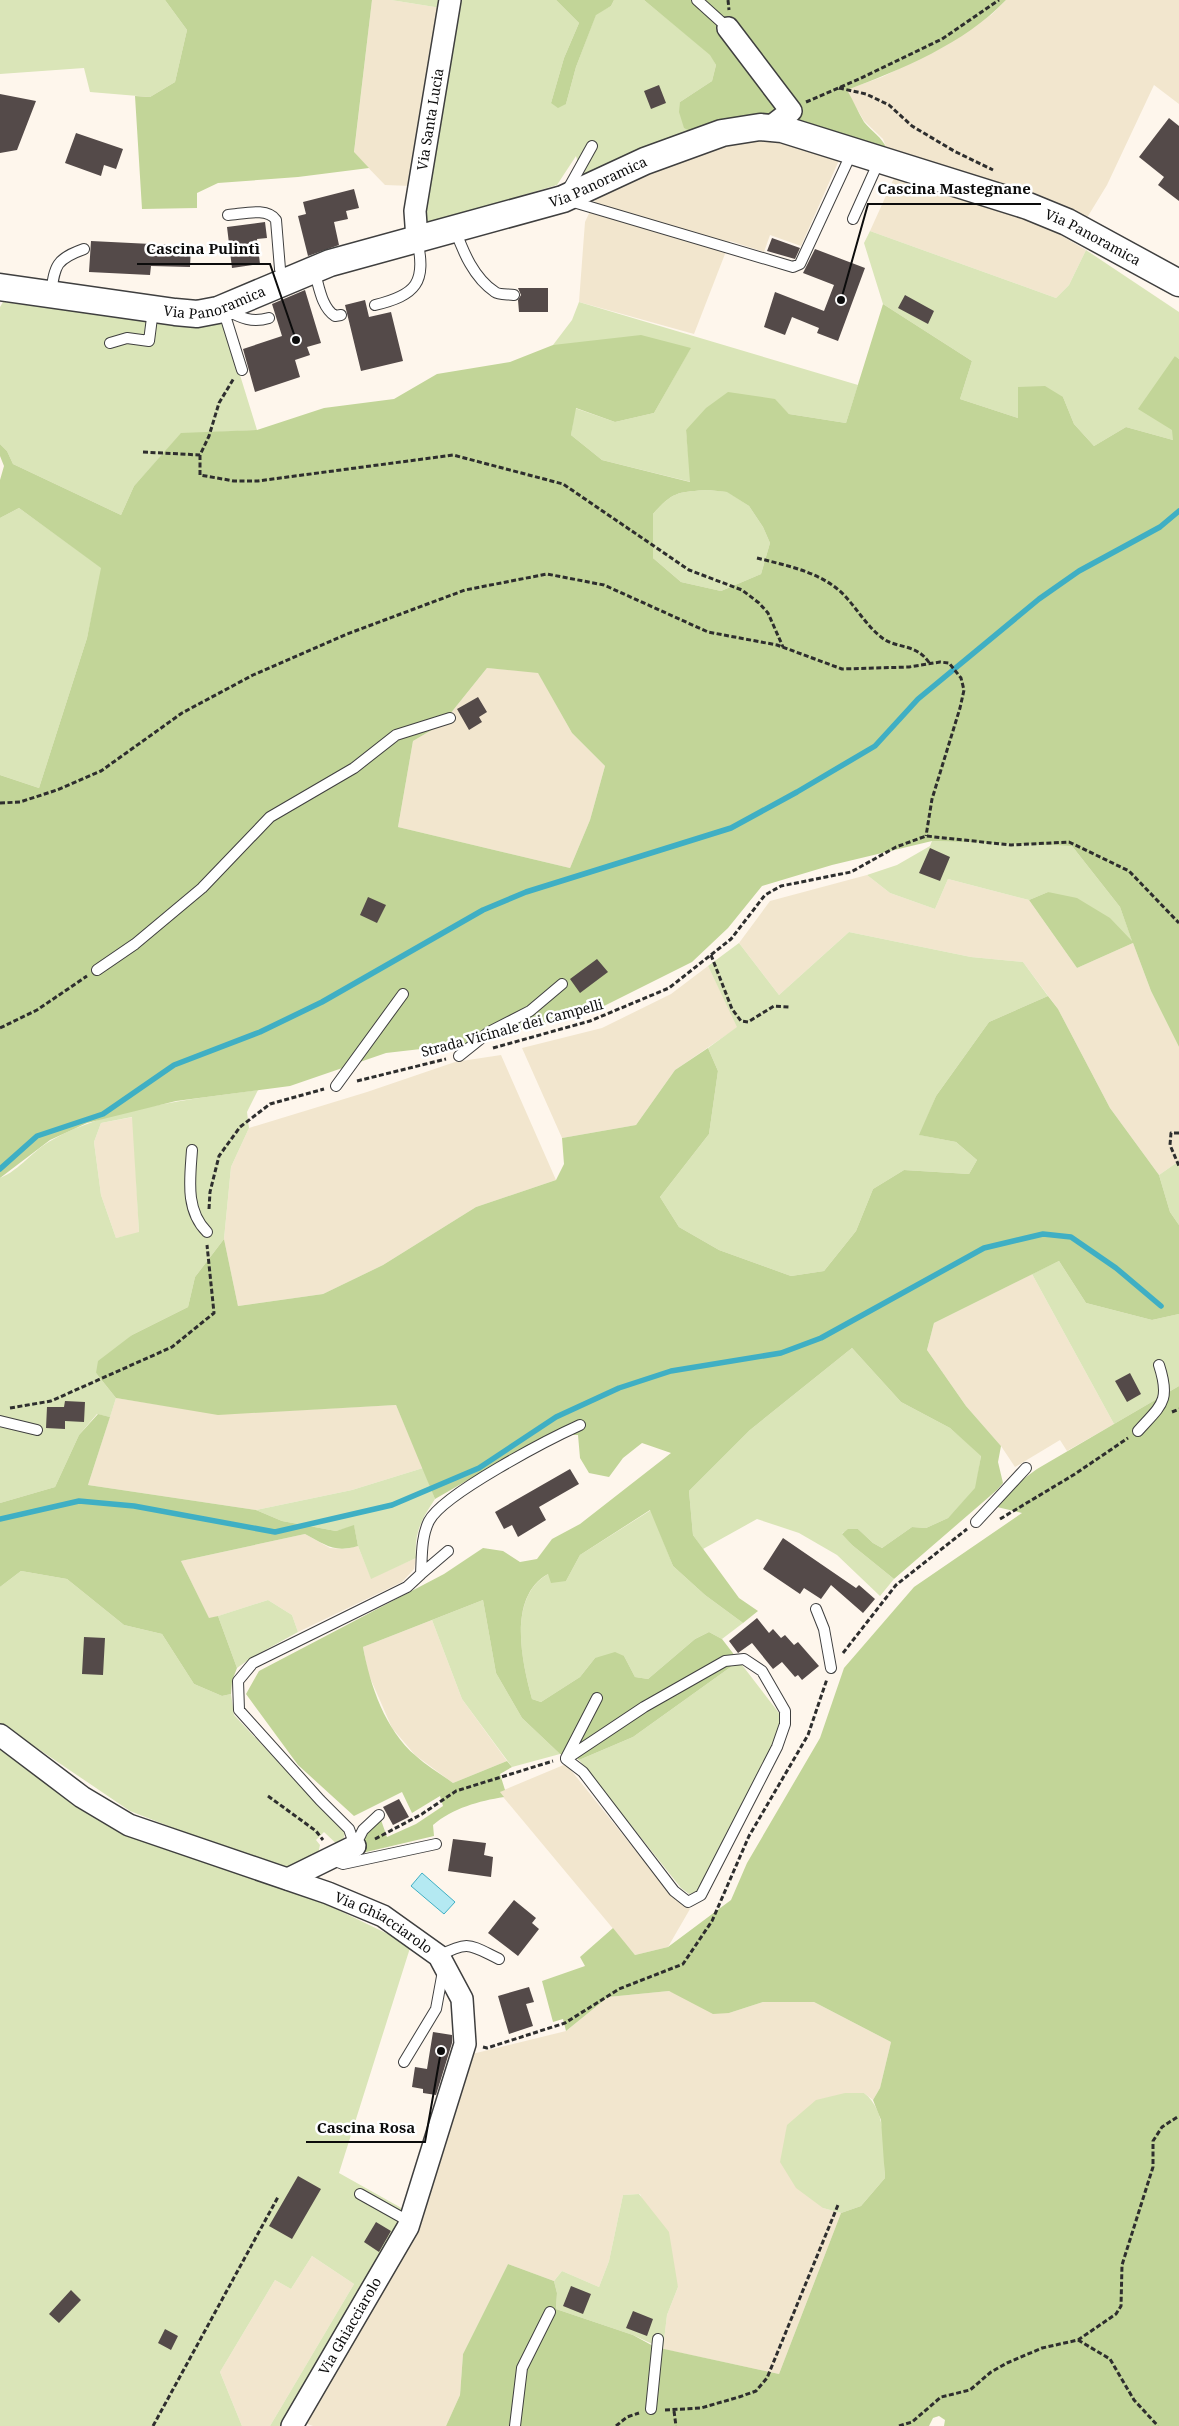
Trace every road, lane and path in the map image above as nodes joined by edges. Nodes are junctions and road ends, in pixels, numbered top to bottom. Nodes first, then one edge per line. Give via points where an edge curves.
1 (450, 0) edge
2 (697, 0) edge
3 (999, 0) edge
4 (728, 28) joint
5 (839, 88) junction
6 (791, 111) junction
7 (768, 128) junction
8 (592, 146) dead end
9 (852, 151) junction
10 (879, 160) junction
11 (995, 171) dead end
12 (563, 199) junction
13 (228, 215) dead end
14 (853, 219) dead end
15 (455, 229) junction
16 (417, 239) junction
17 (84, 249) dead end
18 (314, 269) junction
19 (285, 281) junction
20 (1179, 283) edge
21 (0, 287) edge
22 (51, 294) junction
23 (514, 295) dead end
24 (375, 305) dead end
25 (223, 308) junction
26 (153, 309) junction
27 (341, 315) dead end
28 (270, 318) dead end
29 (110, 343) dead end
30 (242, 370) joint
31 (143, 452) dead end
32 (200, 455) junction
33 (757, 558) dead end
34 (783, 647) junction
35 (930, 664) junction
36 (450, 718) dead end
37 (0, 803) edge
38 (926, 836) junction
39 (1179, 923) edge
40 (711, 955) junction
41 (97, 970) joint
42 (562, 984) dead end
43 (403, 994) dead end
44 (789, 1007) dead end
45 (0, 1028) edge
46 (490, 1048) dead end
47 (459, 1056) joint
48 (336, 1086) junction
49 (1179, 1133) edge
50 (192, 1150) dead end
51 (1179, 1166) edge
52 (207, 1232) junction
53 (1159, 1365) dead end
54 (8, 1409) dead end
55 (0, 1421) edge
56 (580, 1424) dead end
57 (38, 1430) dead end
58 (1138, 1431) joint
59 (1026, 1468) dead end
60 (976, 1522) junction
61 (448, 1551) dead end
62 (421, 1574) junction
63 (816, 1609) dead end
64 (831, 1668) junction
65 (597, 1698) dead end
66 (0, 1735) edge
67 (566, 1758) junction
68 (268, 1796) dead end
69 (379, 1815) dead end
70 (436, 1844) dead end
71 (355, 1846) junction
72 (329, 1859) junction
73 (288, 1879) junction
74 (499, 1959) dead end
75 (442, 1961) junction
76 (465, 2044) junction
77 (404, 2062) dead end
78 (1179, 2116) edge
79 (360, 2194) dead end
80 (278, 2197) dead end
81 (838, 2206) dead end
82 (410, 2222) junction
83 (550, 2312) dead end
84 (658, 2339) dead end
85 (1078, 2340) junction
86 (652, 2409) dead end
87 (153, 2426) edge
88 (292, 2426) edge
89 (515, 2426) edge
90 (676, 2426) edge
91 (899, 2426) edge
92 (1158, 2426) edge

1 - 16 street, Via Santa Lucia via 415,211
2 - 4 lane
3 - 5 path via 942,39
4 - 6 street
5 - 6 path via 808,100
5 - 11 path via 866,94 888,105 912,126
6 - 7 street
7 - 9 street, Via Panoramica via 782,129
7 - 12 street, Via Panoramica via 722,133 645,161
8 - 12 lane
9 - 10 street, Via Panoramica
9 - 12 lane via 800,264 793,267
10 - 14 lane
10 - 20 street, Via Panoramica via 1028,206 1067,222
12 - 15 street, Via Panoramica
13 - 19 lane via 272,214 276,220 280,269
15 - 16 street, Via Panoramica
15 - 23 lane via 464,254 484,282 496,293
16 - 18 street, Via Panoramica
16 - 24 lane via 422,266 417,282 400,299
17 - 22 lane via 60,260 55,268
18 - 19 street, Via Panoramica
18 - 27 lane via 329,312
19 - 25 street, Via Panoramica
21 - 22 street, Via Panoramica
22 - 26 street, Via Panoramica
25 - 26 street, Via Panoramica via 198,314
25 - 28 lane via 244,319 259,321
25 - 30 lane
26 - 29 lane via 149,341 127,338
30 - 32 path via 223,394
31 - 32 path
32 - 34 path via 200,475 234,481 258,481 454,455 563,484 689,570 742,590 768,613
33 - 35 path via 804,570 826,582 844,594 882,638 924,654
34 - 35 path via 842,669
34 - 37 path via 708,632 604,585 547,574 465,590 346,634 253,675 182,713 101,771 20,802
35 - 38 path via 949,663 961,678 964,690 932,798
36 - 41 lane via 396,736 354,768 270,817 202,888 135,944
38 - 39 path, Strada Vicinale dei Campelli via 1011,845 1069,842 1129,871
38 - 40 path, Strada Vicinale dei Campelli via 896,847 851,872 782,886 765,895 731,940
40 - 44 path via 732,1009 741,1021 748,1022 774,1006
40 - 46 path, Strada Vicinale dei Campelli via 669,988 599,1018
41 - 45 path via 37,1010
42 - 47 lane via 530,1011 489,1032
43 - 48 lane
47 - 48 path, Strada Vicinale dei Campelli
48 - 52 path, Strada Vicinale dei Campelli via 270,1104 240,1127 219,1156 210,1192
49 - 51 path via 1171,1133 1170,1145
50 - 52 lane via 189,1190 198,1222
52 - 54 path, Strada Vicinale dei Campelli via 214,1313 172,1347 51,1401
53 - 58 lane via 1166,1385 1163,1400
55 - 57 lane
56 - 62 lane via 452,1498 430,1520 422,1547
58 - 60 path via 998,1520
59 - 60 lane
60 - 64 path via 896,1585
61 - 62 lane
62 - 71 lane via 407,1587 253,1663 238,1682 240,1710 349,1829
63 - 64 lane via 824,1630
64 - 76 path via 808,1735 749,1836 712,1921 683,1964 618,1989 565,2023 487,2048
65 - 67 lane
66 - 73 street, Via Ghiacciarolo via 82,1797 129,1824
67 - 67 lane via 583,1772 674,1890 688,1902 701,1894 777,1747 785,1711 762,1671 744,1659 725,1661 644,1707
67 - 71 path via 456,1791 387,1834
68 - 72 path via 316,1831 328,1848
69 - 71 lane via 363,1830
70 - 72 lane via 343,1864
71 - 72 street
72 - 73 street
73 - 75 street, Via Ghiacciarolo via 383,1916
74 - 75 lane via 471,1945 457,1947
75 - 76 street, Via Ghiacciarolo via 462,1999
75 - 77 lane via 436,2008
76 - 82 street, Via Ghiacciarolo
78 - 85 path via 1162,2127 1153,2141 1153,2167 1122,2265 1121,2306 1116,2314
79 - 82 lane
80 - 87 path
81 - 90 path via 767,2378 756,2391 701,2408 674,2411
82 - 88 street, Via Ghiacciarolo
83 - 89 lane via 522,2368
84 - 86 lane
85 - 91 path via 1042,2348 1007,2363 970,2390 941,2398 912,2422
85 - 92 path via 1110,2359 1134,2400

